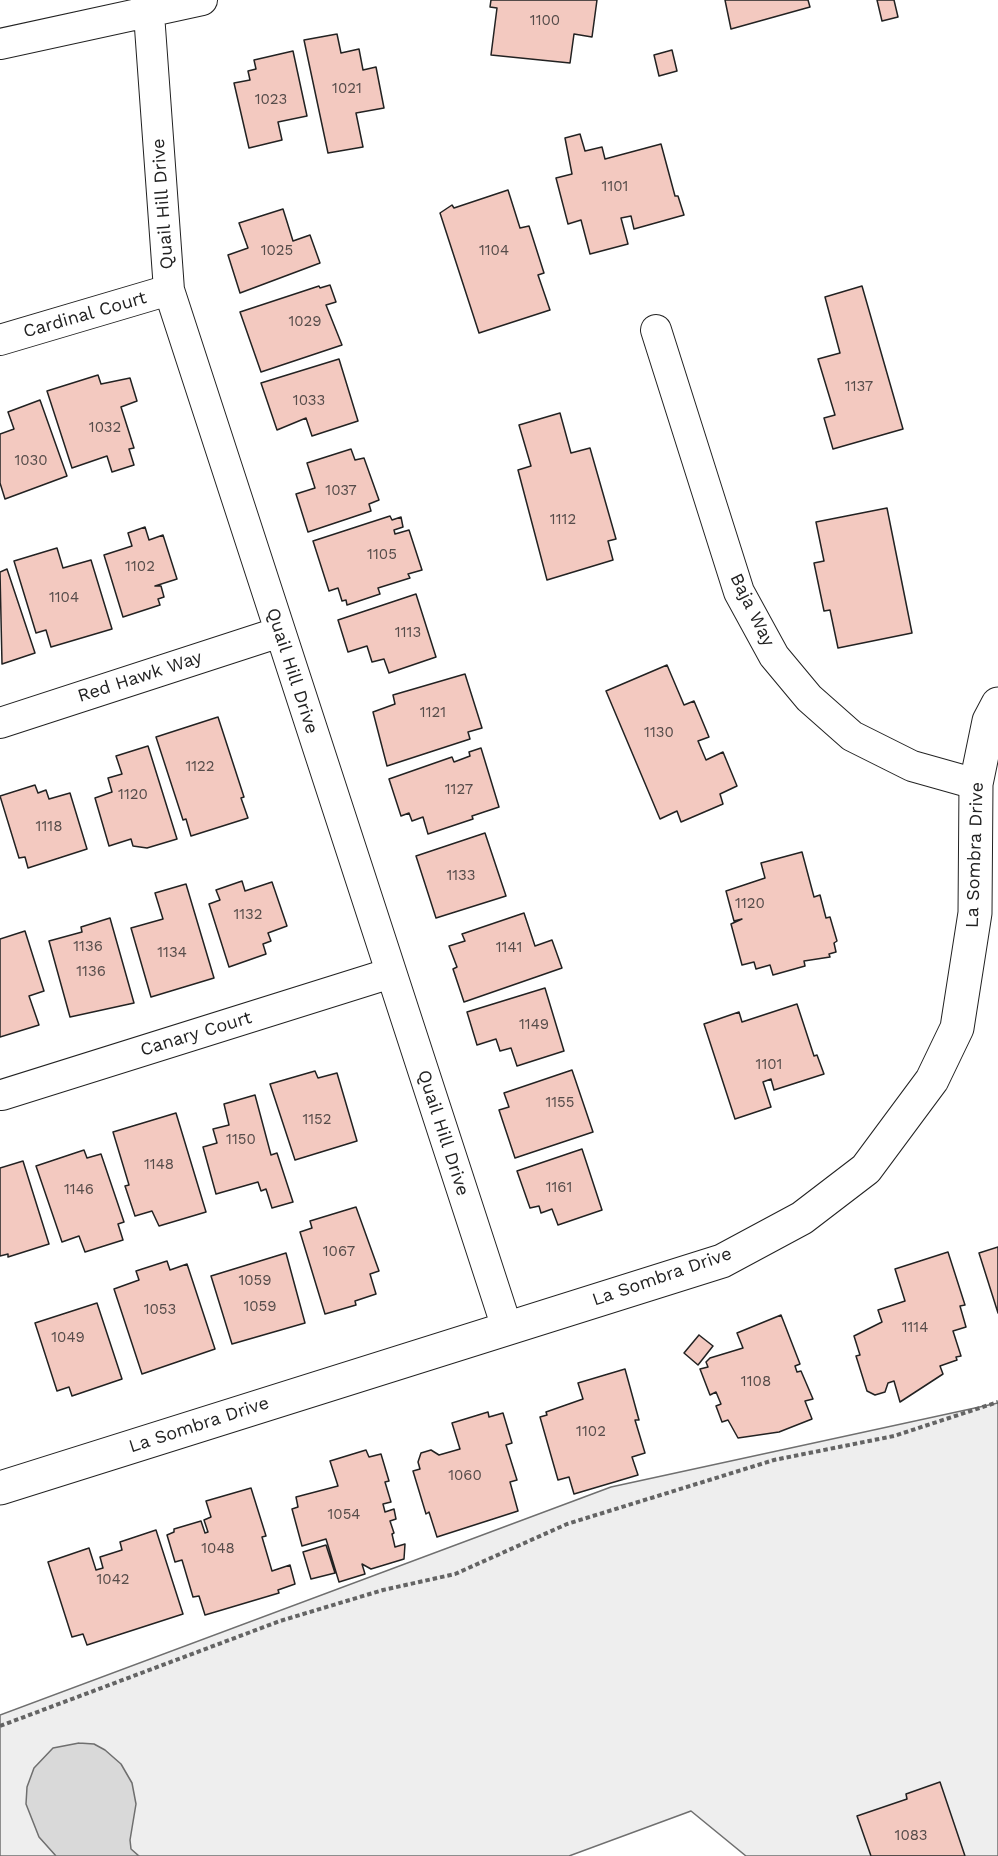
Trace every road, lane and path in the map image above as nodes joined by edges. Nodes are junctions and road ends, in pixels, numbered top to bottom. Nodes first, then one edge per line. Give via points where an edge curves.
1 (202, 0) edge
2 (149, 6) edge
3 (0, 44) edge
4 (169, 290) junction
5 (656, 330) dead end
6 (0, 340) edge
7 (280, 632) junction
8 (998, 704) edge
9 (0, 723) edge
10 (976, 784) junction
11 (391, 974) junction
12 (2, 1095) dead end
13 (507, 1328) junction
14 (998, 1402) edge
15 (0, 1488) edge
16 (0, 1726) edge

1 - 2 street
2 - 3 street
2 - 4 street, Quail Hill Drive
4 - 6 street, Cardinal Court
4 - 7 street, Quail Hill Drive
5 - 10 street, Baja Way via 739,592 774,656 809,698 852,736 912,766
7 - 9 street, Red Hawk Way
7 - 11 street, Quail Hill Drive
8 - 10 street, La Sombra Drive via 990,721
10 - 13 street, La Sombra Drive via 975,913 957,1028 932,1080 866,1169 802,1218 722,1261
11 - 12 street, Canary Court
11 - 13 street, Quail Hill Drive
13 - 15 street, La Sombra Drive
14 - 16 path via 894,1436 774,1460 567,1524 455,1574 383,1590 280,1621

